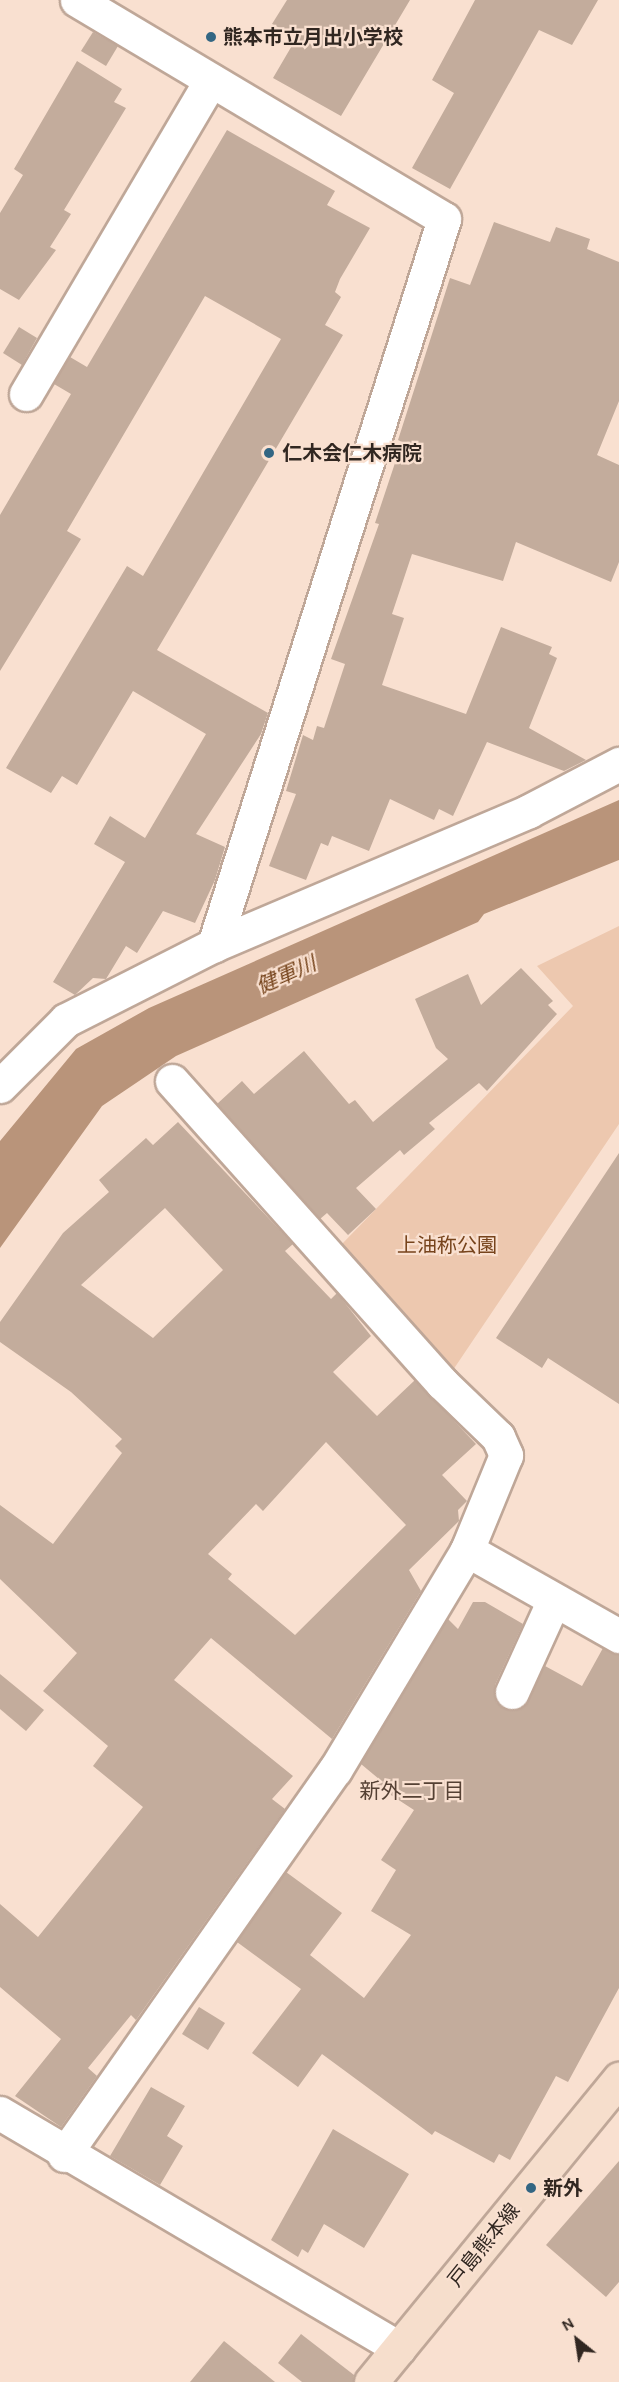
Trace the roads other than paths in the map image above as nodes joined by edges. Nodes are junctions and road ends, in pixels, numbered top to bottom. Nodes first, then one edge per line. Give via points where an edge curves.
1 (77, 0) edge
2 (211, 80) junction
3 (26, 394) dead end
4 (619, 764) edge
5 (214, 945) junction
6 (172, 1081) dead end
7 (0, 1086) edge
8 (467, 1550) junction
9 (554, 1600) junction
10 (619, 1635) edge
11 (512, 1692) dead end
12 (619, 2079) edge
13 (0, 2113) edge
14 (64, 2155) junction
15 (399, 2348) junction
16 (370, 2382) edge

1 - 2 street
2 - 3 street
2 - 5 street via 444,219
4 - 5 street via 529,811
5 - 7 street via 66,1020
6 - 8 street via 442,1383 498,1437 506,1455
8 - 9 street
8 - 14 street via 336,1770
9 - 10 street
9 - 11 street
12 - 15 main road, 戸島熊本線
13 - 14 street
14 - 15 street
15 - 16 main road, 戸島熊本線

